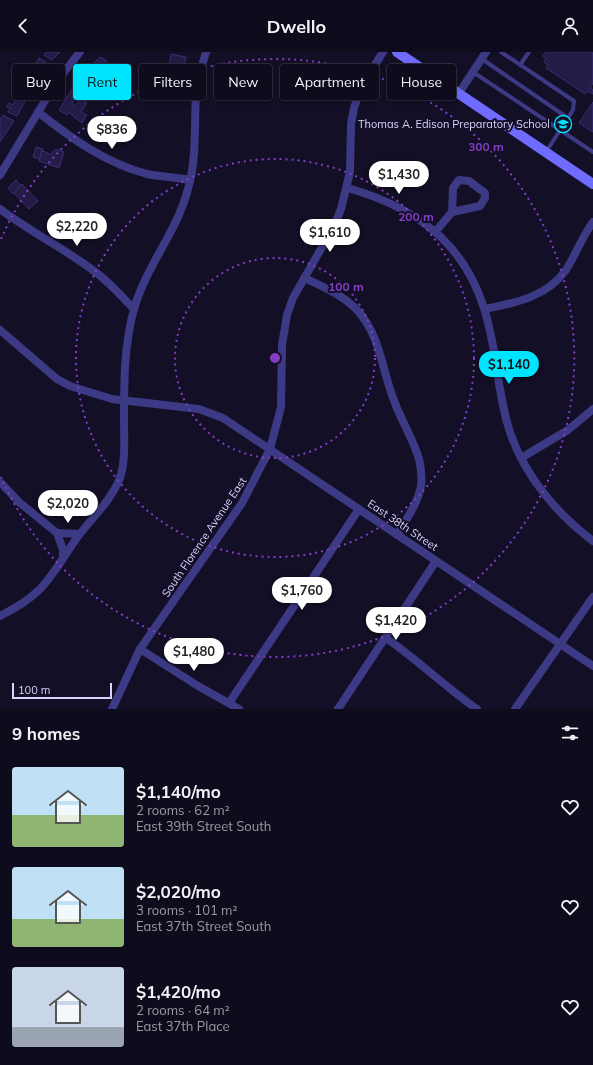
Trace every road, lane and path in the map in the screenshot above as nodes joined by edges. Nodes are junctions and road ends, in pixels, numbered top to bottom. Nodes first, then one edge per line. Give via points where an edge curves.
1 (80, 52) edge
2 (206, 52) edge
3 (383, 52) edge
4 (397, 52) edge
5 (529, 52) edge
6 (503, 53) edge
7 (484, 55) edge
8 (520, 65) junction
9 (473, 72) junction
10 (459, 93) junction
11 (38, 112) junction
12 (568, 118) junction
13 (560, 130) junction
14 (546, 152) junction
15 (593, 152) edge
16 (0, 175) edge
17 (190, 180) junction
18 (593, 184) edge
19 (348, 188) junction
20 (0, 209) edge
21 (452, 212) junction
22 (593, 222) edge
23 (436, 231) junction
24 (304, 278) junction
25 (134, 309) junction
26 (485, 309) junction
27 (0, 330) edge
28 (124, 400) junction
29 (593, 409) edge
30 (270, 449) junction
31 (521, 458) junction
32 (0, 482) edge
33 (358, 509) junction
34 (57, 533) junction
35 (79, 534) junction
36 (397, 535) junction
37 (593, 541) edge
38 (63, 558) junction
39 (436, 561) junction
40 (593, 597) edge
41 (0, 616) edge
42 (386, 638) junction
43 (560, 644) junction
44 (140, 649) junction
45 (593, 666) edge
46 (229, 703) junction
47 (112, 709) edge
48 (239, 709) edge
49 (338, 709) edge
50 (477, 709) edge
51 (515, 709) edge

1 - 11 street via 57,81
2 - 17 street via 196,94
3 - 19 street, South Florence Avenue East via 362,85 354,108
4 - 10 main road
5 - 8 lane
6 - 8 lane
7 - 9 street
7 - 12 lane
8 - 12 lane via 574,100 573,110
9 - 10 street
9 - 13 lane
10 - 14 main road
11 - 16 street
11 - 17 street via 80,145 114,162 147,174
12 - 13 lane
13 - 14 lane
13 - 15 lane
14 - 18 main road
17 - 25 street via 183,206 149,272
19 - 23 street via 371,194 400,207
19 - 24 street, South Florence Avenue East via 334,226
20 - 25 street via 28,230 100,275
21 - 21 street via 480,206 485,193 469,181 459,180 453,188
21 - 23 street
22 - 26 street via 565,270 548,288 520,302
23 - 26 street via 454,250 474,282
24 - 30 street, South Florence Avenue East via 293,298 284,329 281,406
24 - 36 street via 347,301 368,325 375,338 384,376 418,455 420,487 409,515
25 - 28 street via 126,355
26 - 31 street via 502,404 511,436
27 - 28 street, East 38th Street via 57,379 70,386 112,399
28 - 30 street, East 38th Street via 197,409 223,418
28 - 35 street via 124,448 120,477 106,503
29 - 31 street via 568,430
30 - 33 street, East 38th Street
30 - 44 street, South Florence Avenue East via 242,503
31 - 37 street via 540,489
32 - 34 street via 19,502
33 - 36 street, East 38th Street
33 - 46 street
34 - 35 street
34 - 38 street
35 - 38 street
36 - 39 street, East 38th Street
38 - 41 street via 36,594
39 - 42 street
39 - 43 street, East 38th Street
40 - 43 street
42 - 49 street
42 - 50 street
43 - 45 street, East 38th Street
43 - 51 street
44 - 46 street
44 - 47 street, South Florence Avenue East
46 - 48 street

